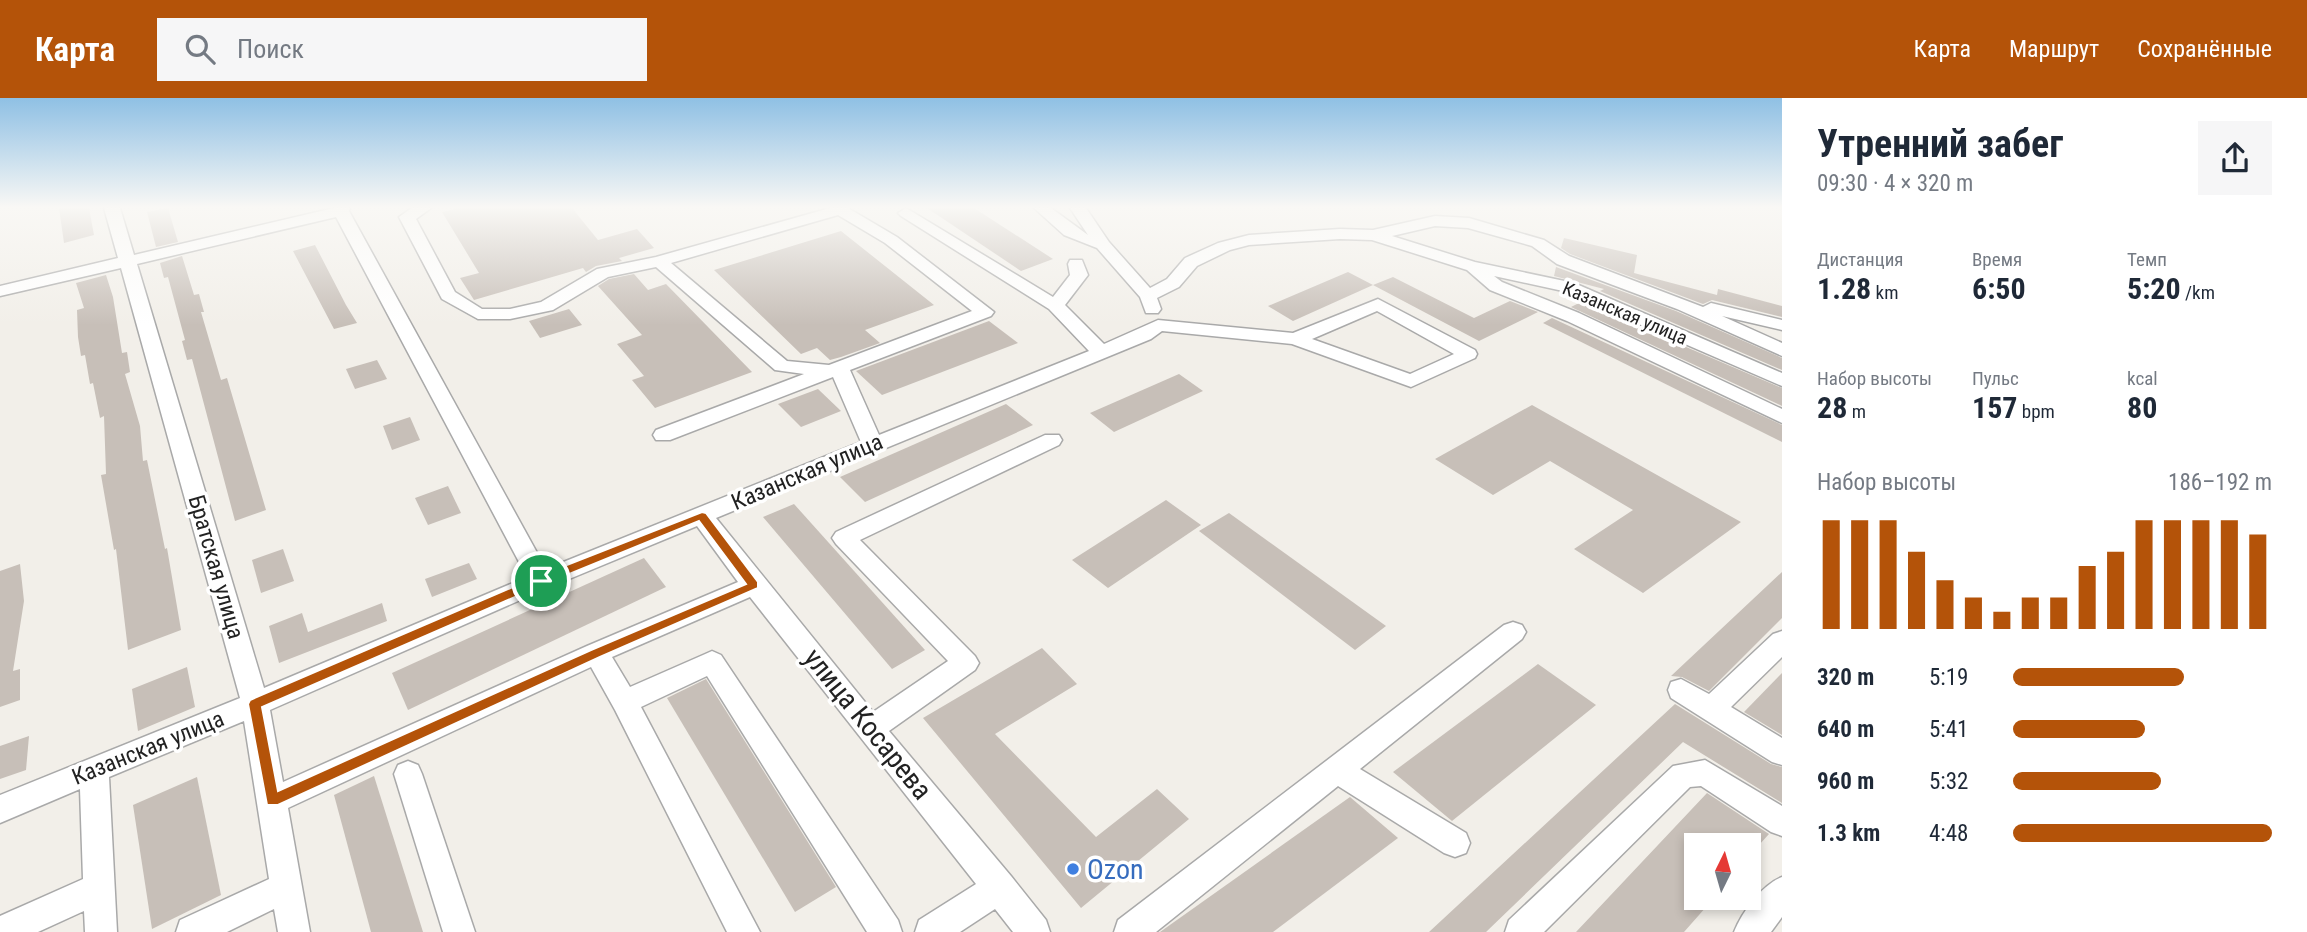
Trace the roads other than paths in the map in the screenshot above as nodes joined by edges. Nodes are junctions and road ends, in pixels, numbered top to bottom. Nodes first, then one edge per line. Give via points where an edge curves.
1 (124, 247) edge
2 (187, 247) edge
3 (362, 247) edge
4 (423, 247) edge
5 (709, 247) edge
6 (900, 247) edge
7 (959, 247) edge
8 (1105, 247) edge
9 (1222, 247) edge
10 (1411, 247) edge
11 (1544, 247) edge
12 (128, 261) junction
13 (659, 261) junction
14 (1076, 264) dead end
15 (1471, 266) junction
16 (0, 291) edge
17 (1148, 296) junction
18 (1055, 304) junction
19 (1684, 305) junction
20 (1782, 324) edge
21 (1158, 325) junction
22 (1294, 339) junction
23 (1782, 350) edge
24 (1100, 351) junction
25 (830, 371) junction
26 (1782, 380) edge
27 (1782, 417) edge
28 (663, 435) dead end
29 (1052, 440) dead end
30 (872, 444) junction
31 (702, 516) junction
32 (541, 581) junction
33 (754, 585) junction
34 (1513, 632) dead end
35 (1782, 641) edge
36 (596, 653) junction
37 (1681, 690) dead end
38 (625, 702) junction
39 (255, 704) junction
40 (1711, 709) junction
41 (872, 728) junction
42 (1782, 753) edge
43 (94, 769) junction
44 (1337, 770) junction
45 (408, 774) dead end
46 (272, 800) junction
47 (0, 809) edge
48 (1782, 822) edge
49 (1455, 843) dead end
50 (1000, 887) junction
51 (99, 888) junction
52 (285, 888) junction
53 (1782, 892) edge
54 (2, 932) edge
55 (101, 932) edge
56 (192, 932) edge
57 (294, 932) edge
58 (459, 932) edge
59 (744, 932) edge
60 (886, 932) edge
61 (931, 932) edge
62 (1034, 932) edge
63 (1130, 932) edge
64 (1521, 932) edge
65 (1750, 932) edge

1 - 12 street, Братская улица
2 - 12 street
3 - 32 street
4 - 13 street via 448,295 478,314 510,314 547,306 603,273
5 - 13 street
6 - 25 street via 985,312
7 - 18 street
8 - 17 street
9 - 17 street, Казанская улица via 1191,262 1173,283
10 - 15 street, Казанская улица
11 - 19 street via 1563,260
12 - 16 street
12 - 39 street, Братская улица
13 - 25 street via 782,366
14 - 18 street via 1079,275
15 - 26 street, Казанская улица via 1567,287
15 - 27 street via 1496,286 1573,317
17 - 21 street
18 - 24 street
19 - 20 street
19 - 23 street
21 - 22 street
21 - 24 street, Казанская улица
22 - 22 street via 1378,304 1468,354 1411,382
24 - 30 street, Казанская улица
25 - 28 street
25 - 30 street via 841,372
29 - 41 street via 844,538 966,663
30 - 31 street, Казанская улица
31 - 32 street, Казанская улица
31 - 33 street, улица Косарева
32 - 39 street, Казанская улица
33 - 36 street
33 - 41 street, улица Косарева
34 - 44 lane
35 - 40 street
36 - 38 street
36 - 46 street
37 - 40 street
38 - 59 street
38 - 60 street via 712,662
39 - 43 street, Казанская улица
39 - 46 street, Братская улица
40 - 42 street
41 - 50 street, улица Косарева
43 - 47 street, Казанская улица
43 - 51 street
44 - 49 street
44 - 63 lane
45 - 58 street
46 - 52 street, Братская улица
48 - 64 street via 1705,773 1683,775
50 - 61 street
50 - 62 street, улица Косарева
51 - 54 lane
51 - 55 street
52 - 56 street
52 - 57 street, Братская улица
53 - 65 street

